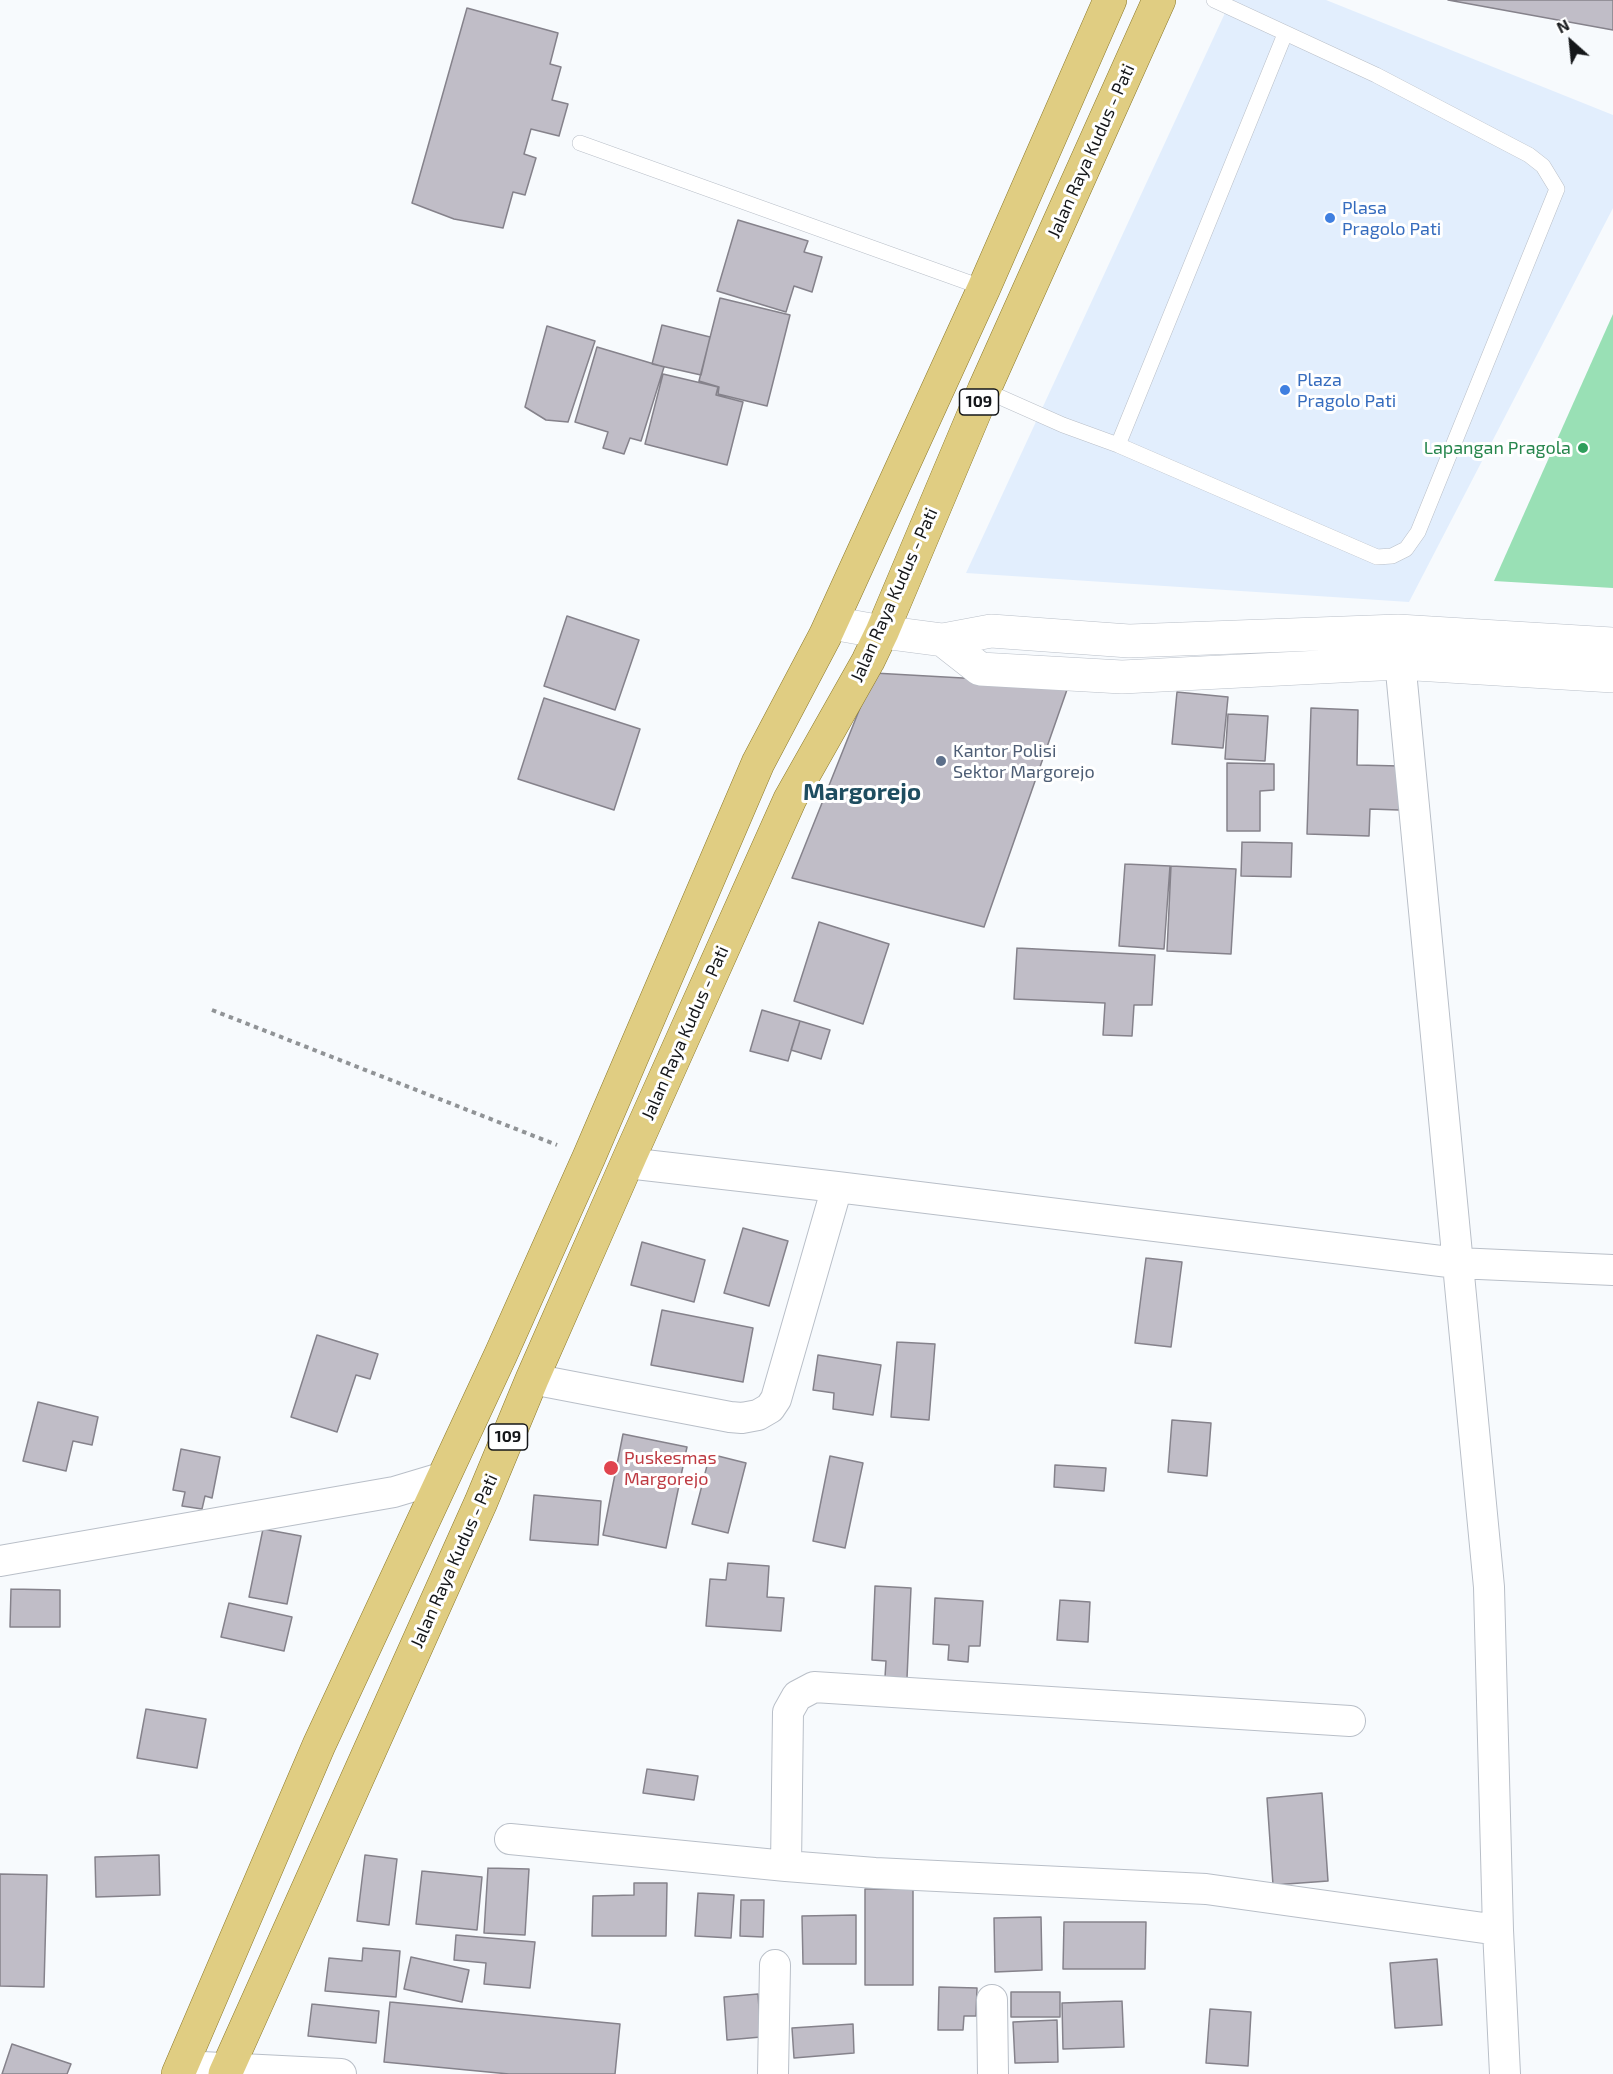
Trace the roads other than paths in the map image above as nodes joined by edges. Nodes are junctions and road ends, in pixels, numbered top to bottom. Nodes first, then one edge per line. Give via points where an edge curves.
1 (1110, 0) edge
2 (1159, 0) edge
3 (1214, 0) edge
4 (1285, 34) junction
5 (580, 143) dead end
6 (984, 288) junction
7 (984, 390) junction
8 (1118, 445) junction
9 (832, 623) junction
10 (1398, 631) junction
11 (882, 632) junction
12 (943, 640) junction
13 (1129, 641) junction
14 (1613, 644) edge
15 (1400, 663) junction
16 (1613, 676) edge
17 (1122, 677) junction
18 (627, 1163) junction
19 (837, 1187) junction
20 (1457, 1263) junction
21 (1613, 1270) edge
22 (532, 1379) junction
23 (444, 1477) junction
24 (0, 1561) edge
25 (1350, 1721) dead end
26 (510, 1839) dead end
27 (786, 1866) junction
28 (1498, 1930) junction
29 (775, 1965) dead end
30 (993, 2000) dead end
31 (180, 2070) edge
32 (226, 2071) edge
33 (341, 2074) edge
34 (772, 2074) edge
35 (993, 2074) edge
36 (1505, 2074) edge

1 - 6 main road, 109
2 - 7 main road, Jalan Raya Kudus - Pati / 109
3 - 4 lane
4 - 8 lane
4 - 8 lane via 1376,75 1528,155 1543,166 1557,189 1441,477 1418,532 1406,549 1392,556 1377,557
5 - 6 lane
6 - 9 main road, 109
7 - 8 lane
7 - 11 main road, Jalan Raya Kudus - Pati / 109
9 - 11 street
9 - 23 main road, 109 via 758,763 589,1157
10 - 13 street
10 - 14 street
10 - 15 street
11 - 12 street
11 - 18 main road, Jalan Raya Kudus - Pati / 109 via 790,799
12 - 13 street via 992,631
12 - 17 street via 980,669
13 - 17 street
15 - 16 street
15 - 17 street
15 - 20 street
18 - 19 street
18 - 22 main road, Jalan Raya Kudus - Pati / 109
19 - 20 street
19 - 22 street via 776,1399 770,1408 758,1415 730,1417
20 - 21 street
20 - 28 street via 1489,1587
22 - 32 main road, Jalan Raya Kudus - Pati / 109
23 - 24 street via 394,1492
23 - 31 main road via 319,1745
25 - 27 street via 814,1687 797,1696 788,1712
26 - 27 street
27 - 28 street via 1206,1889
28 - 36 street
29 - 34 street
30 - 35 street
31 - 32 street
32 - 33 street

